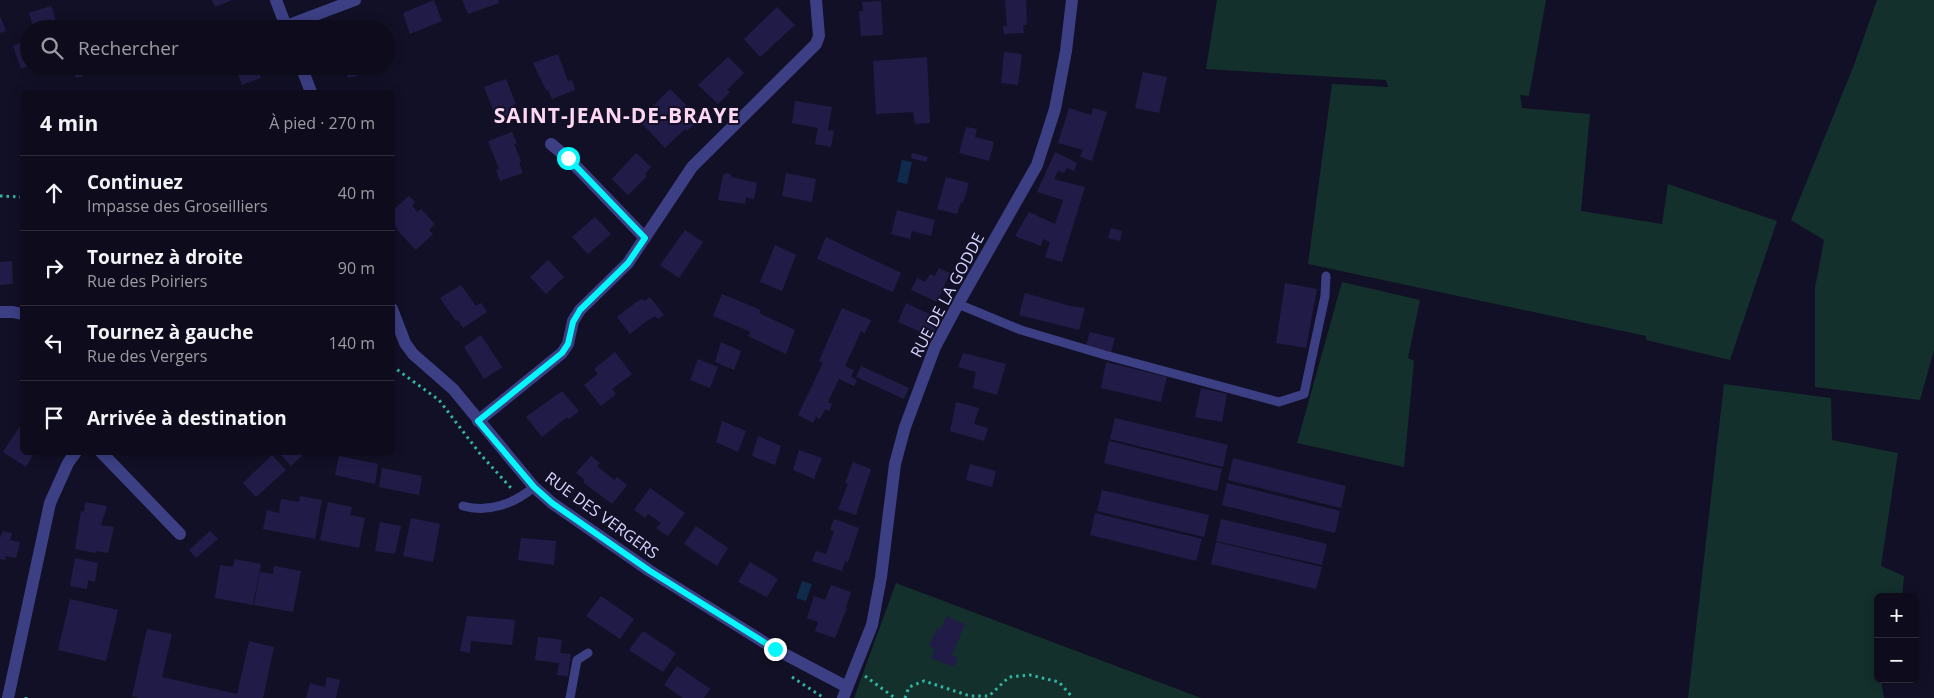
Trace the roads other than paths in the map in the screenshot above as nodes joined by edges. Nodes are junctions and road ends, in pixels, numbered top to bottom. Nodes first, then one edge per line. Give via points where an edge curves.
1 (276, 0) edge
2 (355, 0) edge
3 (816, 0) edge
4 (1072, 0) edge
5 (283, 20) edge
6 (304, 20) edge
7 (304, 75) edge
8 (310, 90) edge
9 (551, 144) dead end
10 (645, 238) junction
11 (1326, 276) dead end
12 (958, 304) junction
13 (0, 312) edge
14 (20, 314) edge
15 (395, 317) edge
16 (478, 421) junction
17 (74, 455) edge
18 (104, 455) edge
19 (534, 487) junction
20 (462, 506) dead end
21 (180, 534) dead end
22 (588, 653) dead end
23 (845, 692) edge
24 (8, 698) edge
25 (570, 698) edge

1 - 5 street
2 - 6 street
3 - 10 street via 819,36 816,44 692,167
4 - 12 street, RUE DE LA GODDE via 1055,109 1037,165
7 - 8 street
9 - 10 street
10 - 16 street via 628,263 580,310 562,353
11 - 12 lane via 1326,296 1304,394 1280,402 1030,333
12 - 23 street, RUE DE LA GODDE via 935,348 905,427 895,464 882,577 872,625
13 - 14 street
15 - 16 street, RUE DES VERGERS via 413,354 453,389
16 - 19 street, RUE DES VERGERS
17 - 24 street via 50,503
18 - 21 street
19 - 20 lane via 516,500 487,509
19 - 23 street, RUE DES VERGERS via 650,571
22 - 25 lane via 577,660

